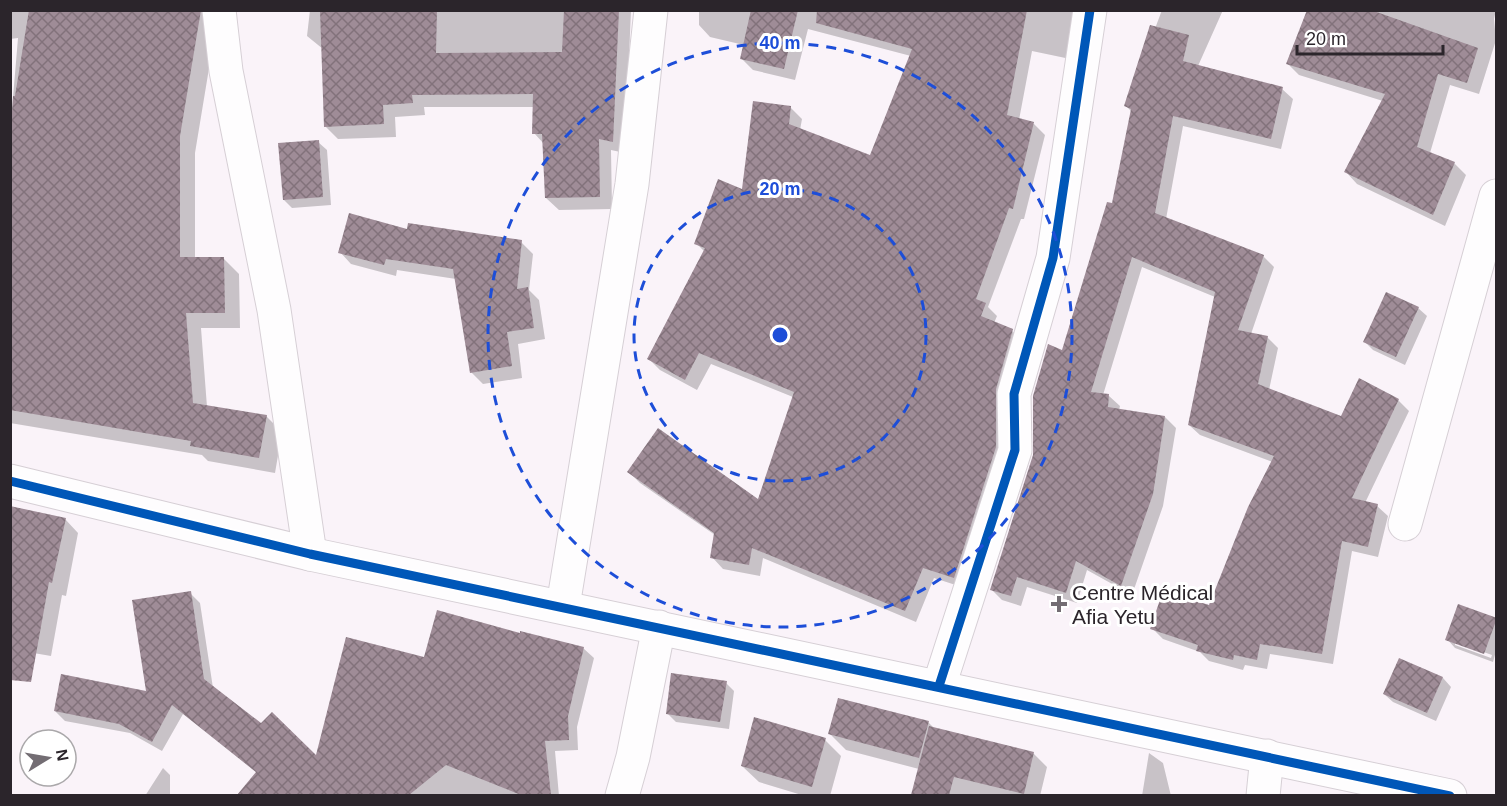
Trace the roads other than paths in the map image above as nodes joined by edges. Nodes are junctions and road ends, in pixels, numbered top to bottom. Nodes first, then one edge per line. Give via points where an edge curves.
1 (219, 10) edge
2 (651, 10) edge
3 (1090, 10) edge
4 (1497, 196) edge
5 (10, 481) edge
6 (1405, 524) dead end
7 (310, 554) junction
8 (563, 606) junction
9 (659, 627) junction
10 (939, 686) junction
11 (1267, 756) junction
12 (622, 795) edge
13 (1263, 795) edge
14 (1450, 795) edge

1 - 7 street via 226,71 274,310
2 - 8 street via 632,184
3 - 10 street via 1053,258 1014,394 1015,450
4 - 6 street
5 - 7 street
7 - 8 street
8 - 9 street
9 - 10 street
9 - 12 street
10 - 11 street
11 - 13 street
11 - 14 street

